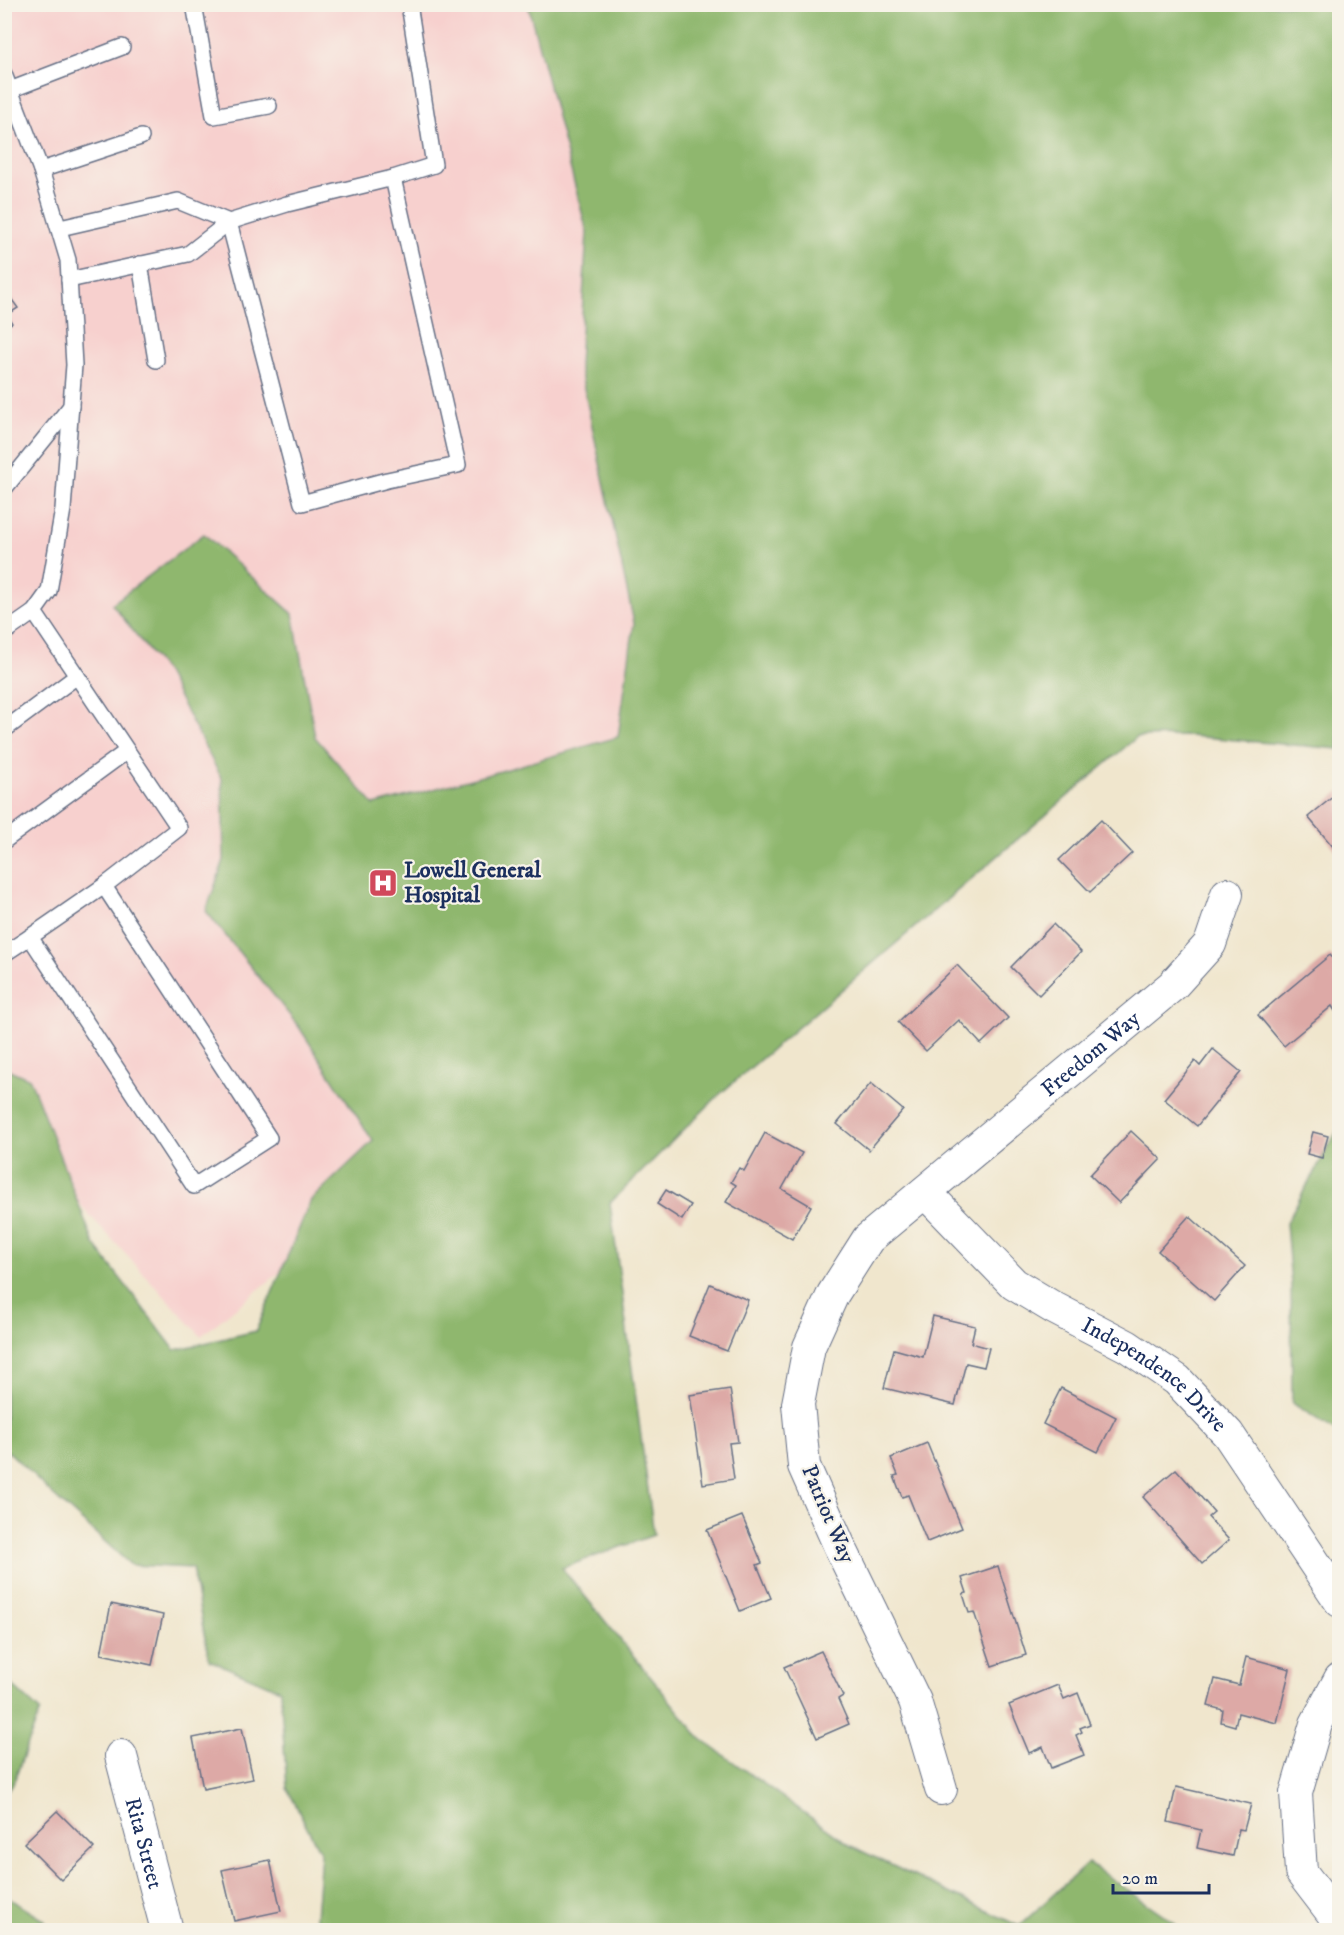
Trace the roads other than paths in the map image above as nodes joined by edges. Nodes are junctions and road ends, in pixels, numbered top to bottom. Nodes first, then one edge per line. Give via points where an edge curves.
1 (194, 4) edge
2 (409, 4) edge
3 (122, 47) dead end
4 (4, 74) edge
5 (10, 90) junction
6 (268, 106) dead end
7 (141, 136) dead end
8 (41, 170) junction
9 (393, 178) junction
10 (229, 222) junction
11 (60, 228) junction
12 (140, 264) junction
13 (69, 280) junction
14 (156, 360) dead end
15 (71, 406) junction
16 (4, 489) edge
17 (34, 612) junction
18 (4, 633) edge
19 (77, 676) junction
20 (4, 730) edge
21 (127, 751) junction
22 (4, 841) edge
23 (104, 886) junction
24 (1227, 894) dead end
25 (30, 937) junction
26 (4, 954) edge
27 (924, 1192) junction
28 (1340, 1601) edge
29 (1340, 1679) edge
30 (121, 1756) dead end
31 (941, 1789) dead end
32 (1340, 1923) edge
33 (167, 1930) edge

1 - 6 lane via 214,116
2 - 9 lane via 435,165
3 - 5 lane
4 - 5 lane
5 - 8 lane
7 - 8 lane
8 - 11 lane
9 - 10 lane
9 - 10 lane via 458,465 302,502
10 - 11 lane via 178,201
10 - 12 lane via 188,254
11 - 13 lane
12 - 13 lane
12 - 14 lane
13 - 15 lane via 74,365
15 - 16 lane
15 - 17 lane via 63,509 49,591
17 - 18 lane
17 - 19 lane
19 - 20 lane
19 - 21 lane
21 - 22 lane
21 - 23 lane via 179,828
23 - 25 lane
23 - 25 lane via 269,1138 194,1186
24 - 27 street, Freedom Way via 1210,944 1173,985
25 - 26 lane
27 - 28 street, Independence Drive via 1014,1284 1127,1346 1177,1380 1228,1434
27 - 31 street, Patriot Way via 868,1239 833,1294 809,1347 798,1404 804,1466 915,1701
29 - 32 street via 1316,1724 1296,1793 1301,1872
30 - 33 street, Rita Street

